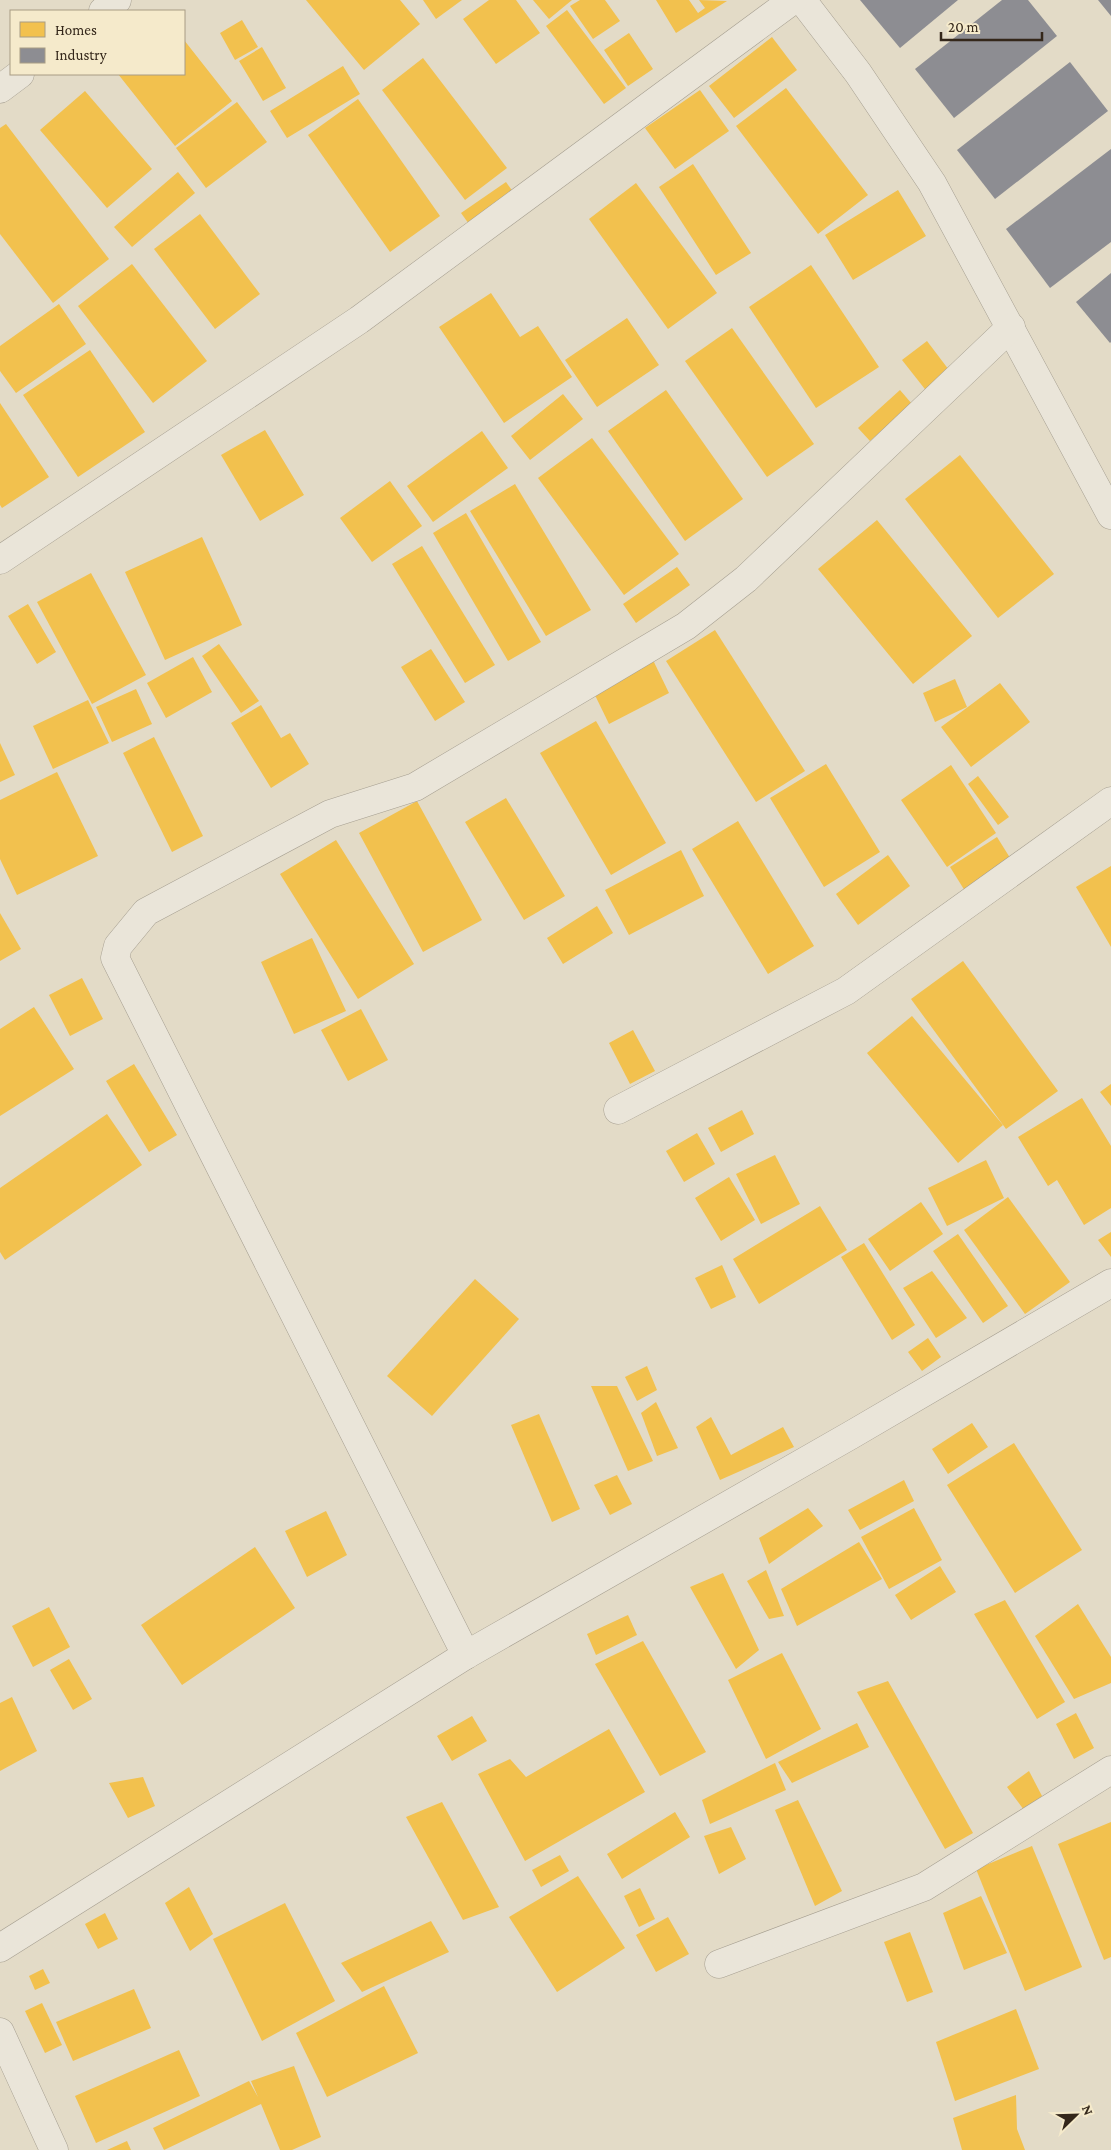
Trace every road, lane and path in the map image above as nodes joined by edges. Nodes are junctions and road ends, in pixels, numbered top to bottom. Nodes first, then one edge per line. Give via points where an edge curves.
1 (117, 0) edge
2 (792, 0) edge
3 (802, 0) edge
4 (104, 10) edge
5 (19, 75) edge
6 (0, 88) edge
7 (1011, 327) junction
8 (1111, 515) edge
9 (0, 560) edge
10 (1111, 801) edge
11 (618, 1110) dead end
12 (1111, 1282) edge
13 (466, 1654) junction
14 (1111, 1770) edge
15 (0, 1948) edge
16 (719, 1964) dead end
17 (0, 2032) edge
18 (54, 2150) edge

1 - 4 street
2 - 9 street via 359,320
3 - 7 street via 858,73 932,183
5 - 6 street
7 - 8 street
7 - 13 street via 746,580 686,626 415,787 330,814 146,912 118,946 115,958
10 - 11 street via 846,991
12 - 13 street via 851,1435
13 - 15 street
14 - 16 street via 924,1887
17 - 18 street

